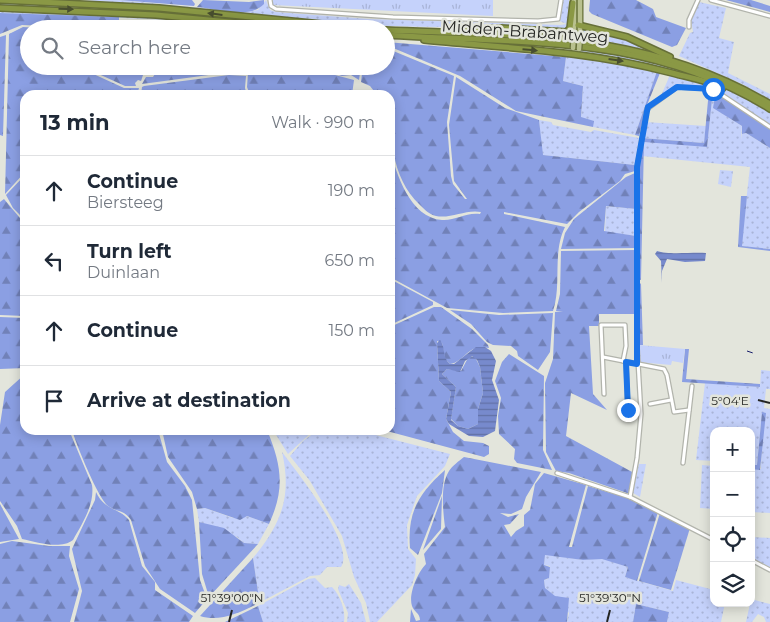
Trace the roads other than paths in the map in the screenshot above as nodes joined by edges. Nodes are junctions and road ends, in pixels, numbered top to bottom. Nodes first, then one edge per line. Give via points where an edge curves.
1 (0, 0) edge
2 (7, 0) edge
3 (65, 0) edge
4 (270, 0) edge
5 (561, 0) edge
6 (580, 0) edge
7 (698, 0) edge
8 (711, 0) edge
9 (72, 2) junction
10 (574, 2) edge
11 (0, 8) edge
12 (770, 16) edge
13 (203, 20) edge
14 (281, 20) edge
15 (579, 26) junction
16 (689, 27) dead end
17 (395, 30) edge
18 (421, 30) junction
19 (397, 35) joint
20 (577, 35) junction
21 (576, 50) junction
22 (674, 60) junction
23 (754, 99) junction
24 (770, 104) edge
25 (770, 109) edge
26 (770, 127) edge
27 (604, 357) junction
28 (624, 362) junction
29 (637, 364) junction
30 (692, 386) dead end
31 (604, 394) dead end
32 (671, 400) junction
33 (650, 404) dead end
34 (689, 410) junction
35 (638, 414) dead end
36 (683, 463) dead end
37 (557, 473) dead end
38 (630, 497) junction
39 (710, 538) edge
40 (755, 562) edge
41 (770, 570) edge

1 - 2 highway
2 - 9 highway
3 - 9 highway
4 - 5 street via 276,9 538,21 558,19
6 - 15 main road
7 - 16 street
8 - 12 street
14 -> 9 highway
10 - 18 highway via 570,28 566,32 501,28
10 - 20 main road
11 -> 13 highway via 102,11
15 - 20 main road
15 - 22 highway via 627,37
17 - 18 highway, Midden-Brabantweg
18 - 22 highway, Midden-Brabantweg via 575,39 625,47
19 -> 21 highway via 485,47
19 - 23 highway, Midden-Brabantweg via 608,48 679,66
20 - 21 main road, bridge
21 -> 23 highway via 647,66
22 - 24 highway, Midden-Brabantweg via 726,81
23 - 25 highway, Midden-Brabantweg
26 - 29 street via 713,89 680,86 647,111 637,162
27 - 28 street
27 - 28 street via 601,354 600,325 624,324
27 - 31 street via 601,362
28 - 29 street
28 - 35 street via 628,410 631,414
29 - 32 street via 662,368 667,372
29 - 38 street via 640,426
30 - 34 street
32 - 33 street
32 - 34 street via 674,412
34 - 36 street
37 - 38 street
38 - 39 street
40 - 41 street

